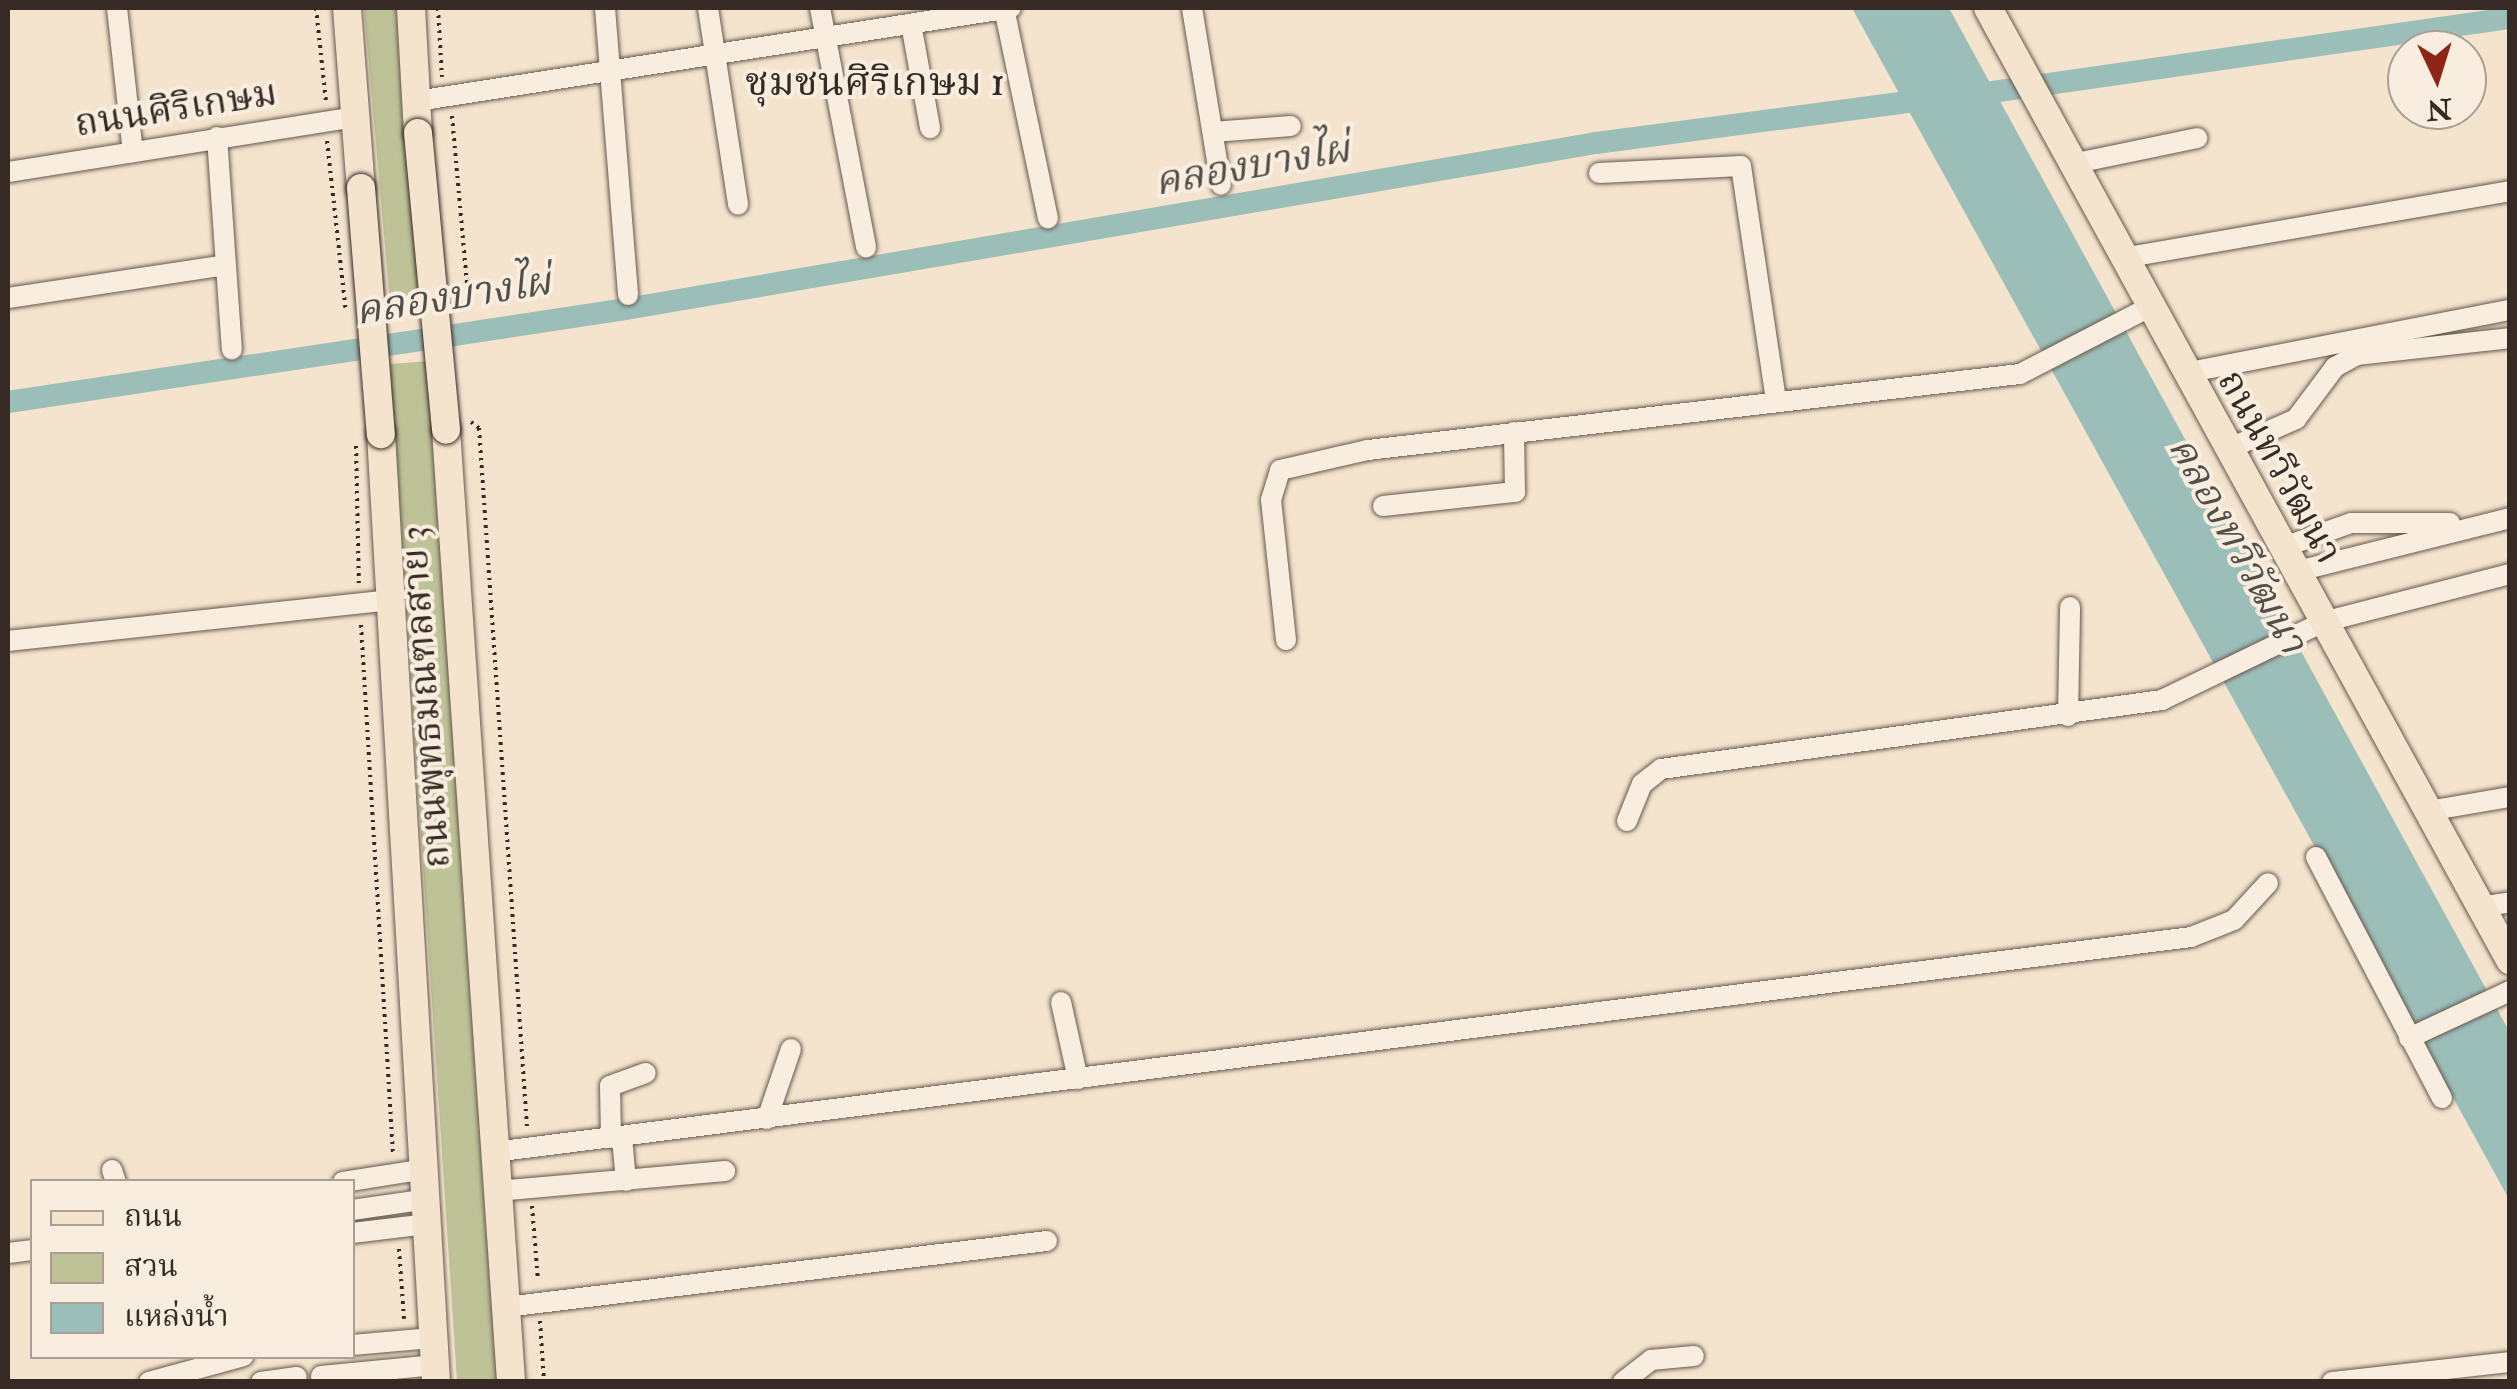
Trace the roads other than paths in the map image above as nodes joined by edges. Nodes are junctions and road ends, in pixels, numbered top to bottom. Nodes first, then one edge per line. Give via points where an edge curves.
1 (117, 8) edge
2 (347, 8) edge
3 (411, 8) edge
4 (605, 8) edge
5 (708, 8) edge
6 (820, 8) edge
7 (1007, 8) edge
8 (1192, 8) edge
9 (1988, 8) edge
10 (911, 24) junction
11 (826, 39) junction
12 (713, 58) junction
13 (610, 74) junction
14 (417, 101) junction
15 (356, 116) junction
16 (1290, 126) dead end
17 (930, 128) dead end
18 (1212, 132) junction
19 (217, 138) junction
20 (2197, 138) dead end
21 (133, 152) junction
22 (2072, 164) junction
23 (8, 172) edge
24 (1599, 173) dead end
25 (1221, 185) dead end
26 (2510, 191) edge
27 (738, 204) dead end
28 (1048, 218) dead end
29 (866, 248) dead end
30 (2123, 258) junction
31 (226, 265) junction
32 (628, 295) dead end
33 (8, 298) edge
34 (2150, 308) junction
35 (2510, 310) edge
36 (2510, 338) edge
37 (232, 349) dead end
38 (2185, 373) junction
39 (1776, 401) junction
40 (1514, 432) junction
41 (2226, 450) junction
42 (1383, 506) dead end
43 (2510, 518) edge
44 (2466, 524) junction
45 (2287, 560) junction
46 (2510, 574) edge
47 (392, 600) junction
48 (2070, 606) dead end
49 (2323, 622) junction
50 (1286, 640) dead end
51 (8, 641) edge
52 (2068, 716) junction
53 (2510, 797) edge
54 (2428, 811) junction
55 (1627, 820) dead end
56 (2316, 857) dead end
57 (2268, 883) dead end
58 (2510, 902) edge
59 (2480, 907) junction
60 (2510, 960) edge
61 (2504, 994) edge
62 (1061, 1002) dead end
63 (2411, 1037) junction
64 (791, 1049) dead end
65 (646, 1073) dead end
66 (1078, 1079) junction
67 (2442, 1098) dead end
68 (767, 1118) junction
69 (616, 1138) junction
70 (494, 1152) junction
71 (425, 1169) junction
72 (725, 1171) dead end
73 (355, 1180) edge
74 (626, 1181) junction
75 (497, 1191) junction
76 (355, 1210) edge
77 (428, 1211) junction
78 (355, 1233) edge
79 (1047, 1241) dead end
80 (506, 1307) junction
81 (355, 1345) edge
82 (427, 1356) edge
83 (1694, 1356) dead end
84 (223, 1359) edge
85 (2510, 1362) edge
86 (322, 1376) dead end
87 (297, 1377) dead end
88 (177, 1380) edge
89 (149, 1382) edge
90 (262, 1382) edge
91 (511, 1382) edge
92 (1623, 1382) edge
93 (2332, 1382) edge

1 - 21 street
2 - 15 main road, ถนนพุทธมณฑลสาย 3
3 - 14 main road, ถนนพุทธมณฑลสาย 3
4 - 13 street
5 - 12 street
6 - 11 street
7 - 10 street
7 - 28 street
8 - 18 street
9 - 22 main road, ถนนทวีวัฒนา
10 - 11 street
10 - 17 street
11 - 12 street
11 - 29 street
12 - 13 street
12 - 27 street
13 - 14 street
13 - 32 street
14 - 70 main road, ถนนพุทธมณฑลสาย 3, bridge via 456,425
15 - 19 street, ถนนศิริเกษม
15 - 47 main road, ถนนพุทธมณฑลสาย 3, bridge via 373,434
16 - 18 street
18 - 25 street
19 - 21 street, ถนนศิริเกษม
19 - 31 street
20 - 22 street
21 - 23 street, ถนนศิริเกษม
22 - 30 main road, ถนนทวีวัฒนา
24 - 39 street via 1741,166
26 - 30 street
30 - 34 main road, ถนนทวีวัฒนา
31 - 33 street
31 - 37 street
34 - 38 main road, ถนนทวีวัฒนา
34 - 39 street via 2020,374
35 - 38 street
36 - 41 street via 2357,355 2335,367 2296,420
38 - 41 main road, ถนนทวีวัฒนา
39 - 40 street
40 - 42 street via 1515,492
40 - 50 street via 1368,450 1274,474
41 - 45 main road, ถนนทวีวัฒนา
43 - 44 street
44 - 45 street
44 - 45 street via 2352,523
45 - 49 main road, ถนนทวีวัฒนา
46 - 49 street
47 - 51 street
47 - 71 main road, ถนนพุทธมณฑลสาย 3
48 - 52 street
49 - 52 street via 2184,692
49 - 54 main road, ถนนทวีวัฒนา
52 - 55 street via 1661,768 1642,784
53 - 54 street
54 - 59 main road, ถนนทวีวัฒนา
56 - 63 street
57 - 66 street via 2234,920 2191,937
58 - 59 street
59 - 60 main road, ถนนทวีวัฒนา
61 - 63 street
62 - 66 street
63 - 67 street
64 - 68 street
65 - 69 street via 610,1086
66 - 68 street
68 - 69 street
69 - 70 street
69 - 74 street
70 - 75 main road, ถนนพุทธมณฑลสาย 3
71 - 73 street
71 - 77 main road, ถนนพุทธมณฑลสาย 3
72 - 74 street
74 - 75 street
75 - 80 main road, ถนนพุทธมณฑลสาย 3
76 - 77 street
77 - 78 street via 398,1228
77 - 82 main road, ถนนพุทธมณฑลสาย 3
79 - 80 street
80 - 91 main road, ถนนพุทธมณฑลสาย 3
81 - 82 street
82 - 86 street
83 - 92 street via 1651,1360
84 - 88 street via 195,1363
85 - 93 street
87 - 90 street
88 - 89 street

